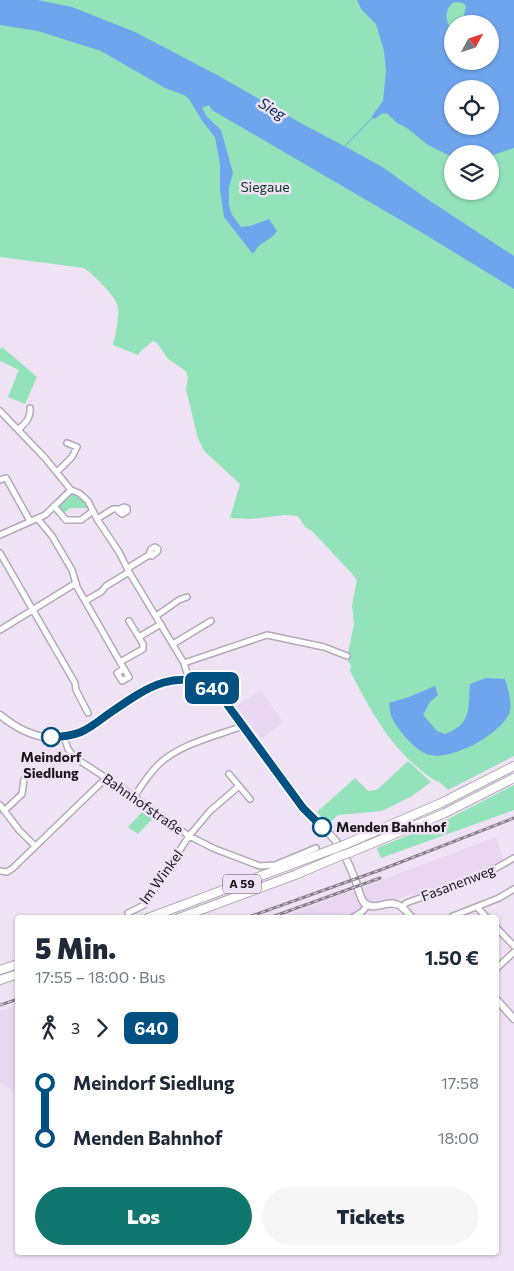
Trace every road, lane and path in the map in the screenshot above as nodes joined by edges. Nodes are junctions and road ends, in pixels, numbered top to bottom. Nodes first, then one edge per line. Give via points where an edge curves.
1 (30, 408) dead end
2 (0, 411) edge
3 (19, 429) junction
4 (67, 442) dead end
5 (0, 472) edge
6 (57, 472) junction
7 (3, 479) edge
8 (71, 490) junction
9 (54, 506) junction
10 (120, 509) dead end
11 (94, 511) junction
12 (38, 519) junction
13 (97, 519) junction
14 (30, 521) junction
15 (0, 535) edge
16 (0, 553) edge
17 (149, 555) dead end
18 (128, 570) junction
19 (76, 583) junction
20 (187, 597) dead end
21 (86, 601) junction
22 (33, 609) junction
23 (156, 616) junction
24 (129, 621) dead end
25 (211, 621) dead end
26 (161, 624) junction
27 (0, 630) edge
28 (139, 637) junction
29 (173, 644) junction
30 (347, 656) dead end
31 (120, 662) junction
32 (184, 663) junction
33 (124, 669) dead end
34 (189, 680) junction
35 (88, 713) dead end
36 (0, 715) edge
37 (243, 726) junction
38 (64, 737) junction
39 (514, 766) edge
40 (229, 774) dead end
41 (106, 778) junction
42 (514, 778) edge
43 (24, 779) dead end
44 (239, 786) junction
45 (134, 796) junction
46 (250, 799) dead end
47 (0, 805) edge
48 (4, 811) junction
49 (189, 836) junction
50 (35, 846) junction
51 (316, 848) dead end
52 (514, 858) edge
53 (0, 871) edge
54 (514, 889) edge
55 (367, 906) junction
56 (477, 907) junction
57 (402, 908) junction
58 (128, 913) dead end
59 (156, 915) edge
60 (186, 915) edge
61 (357, 915) edge
62 (409, 915) edge
63 (456, 915) edge
64 (484, 915) edge
65 (499, 930) edge
66 (514, 946) edge
67 (514, 952) edge
68 (15, 965) edge
69 (499, 967) edge
70 (0, 970) edge
71 (15, 975) edge
72 (0, 980) edge
73 (499, 1002) edge
74 (514, 1019) edge

1 - 3 street via 28,420
2 - 3 street
3 - 6 street
4 - 6 street via 77,447
5 - 7 street
6 - 8 street
7 - 14 street
8 - 9 street
8 - 11 street via 84,496
9 - 11 street via 66,520 81,520
9 - 12 street
10 - 13 street via 113,509
11 - 13 street
12 - 14 street
12 - 19 street via 52,536
13 - 18 street
14 - 15 street
16 - 22 street
17 - 18 street
18 - 21 street
18 - 23 street
19 - 21 street
19 - 22 street
20 - 23 street
21 - 31 street
22 - 27 street
22 - 35 street via 75,683
23 - 26 street
24 - 28 street
25 - 29 street
26 - 28 street
26 - 29 street
28 - 31 street via 144,644 143,649
29 - 32 street
30 - 32 street via 324,647 267,635
31 - 33 street
32 - 34 street
34 - 37 main road via 218,692
34 - 38 main road via 170,680 153,686 90,727
36 - 38 main road via 35,734
37 - 45 street via 168,757 156,766
37 - 55 main road via 310,817 332,836 347,859 361,899
38 - 41 street, Bahnhofstraße via 74,757
39 - 59 highway, A 59 via 441,803 340,846
40 - 44 street
41 - 45 street, Bahnhofstraße
41 - 50 street
42 - 60 highway, A 59, bridge via 445,813 295,875
43 - 48 street via 22,794
44 - 46 street
44 - 49 street, Bahnhofstraße via 210,811
45 - 49 street, Bahnhofstraße
47 - 48 street
48 - 50 street
49 - 51 street, Bahnhofstraße via 260,866 275,866
49 - 58 street, Im Winkel via 144,905
50 - 53 street via 13,868 7,872
52 - 57 street, Fasanenweg via 482,876 406,903
54 - 56 street
55 - 57 main road via 392,904
55 - 61 street
56 - 63 street
56 - 64 street
57 - 62 main road
65 - 66 street
67 - 69 street
68 - 70 highway
71 - 72 highway
73 - 74 main road

